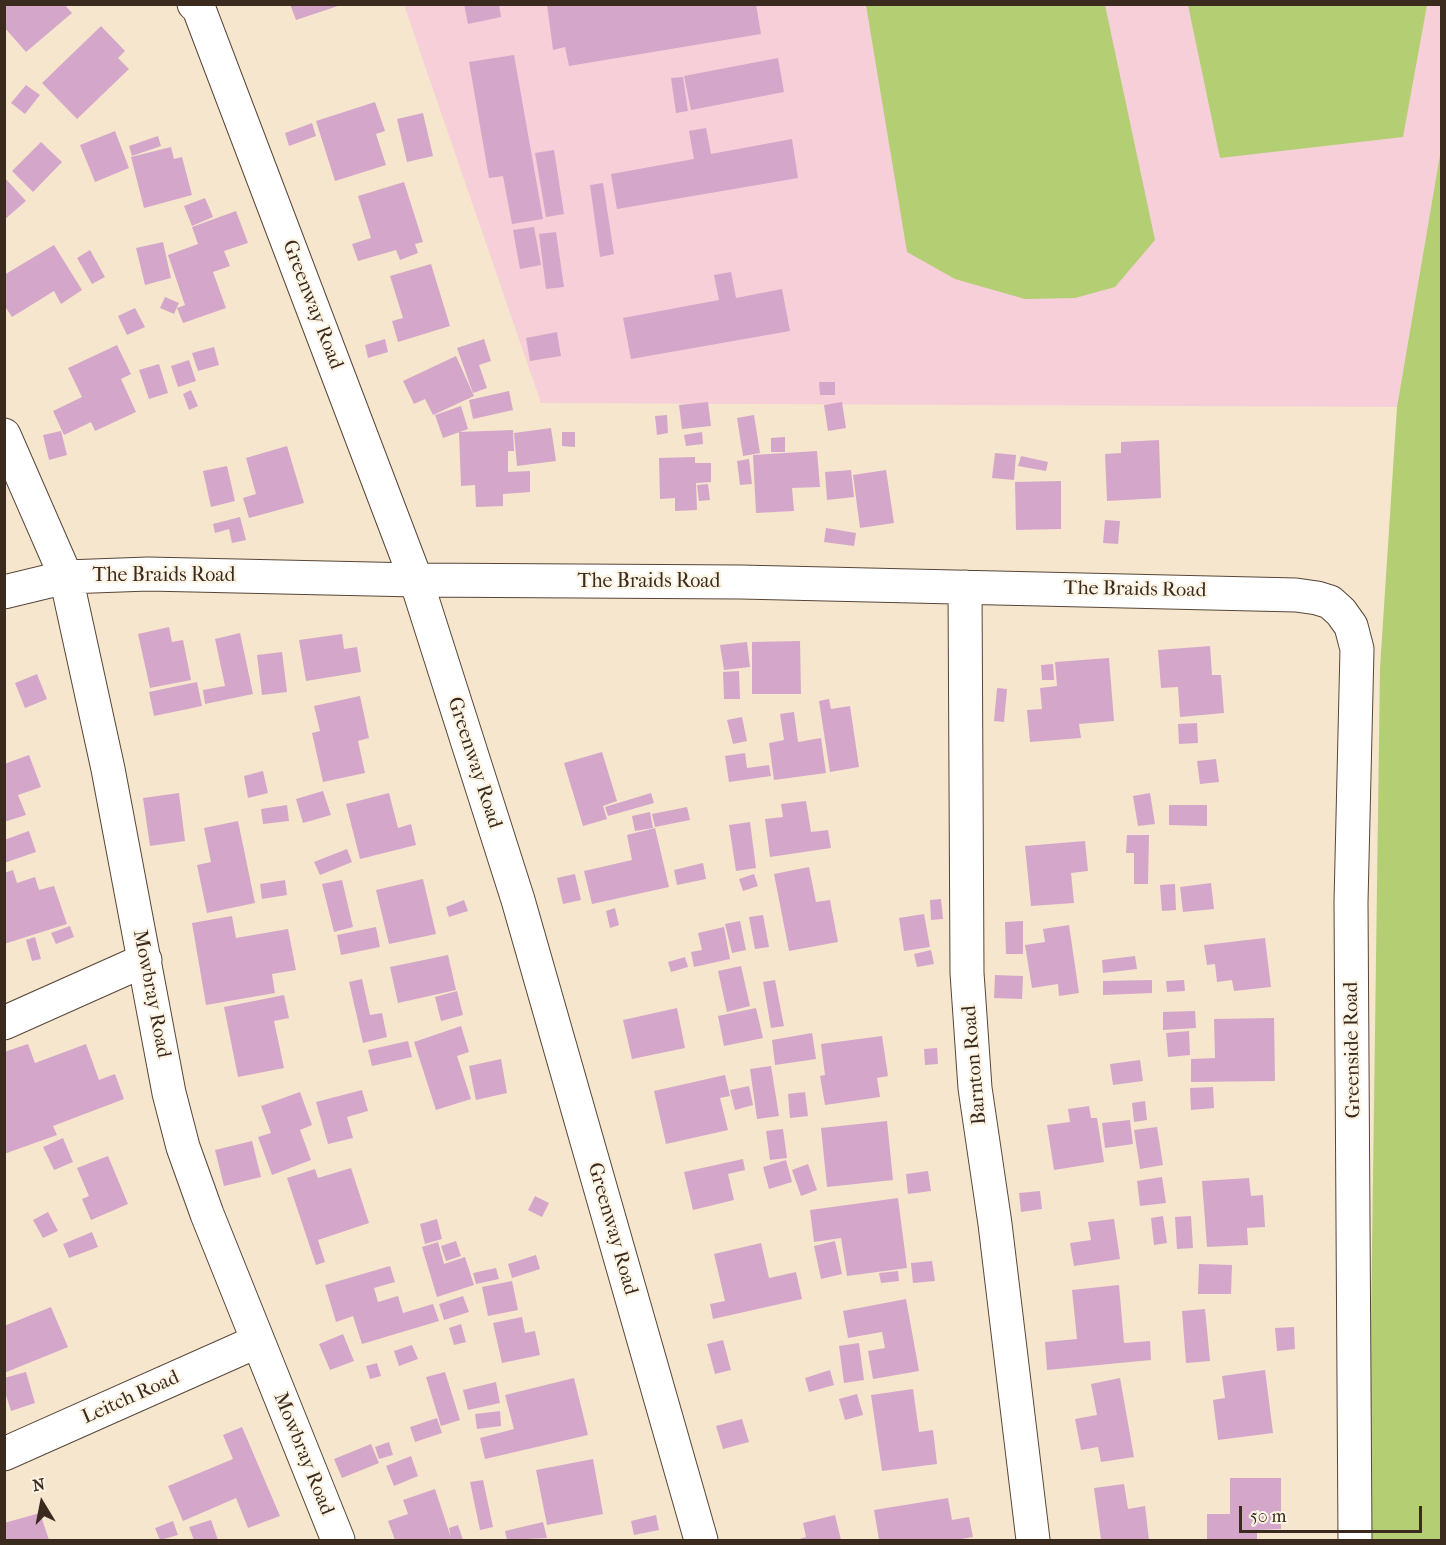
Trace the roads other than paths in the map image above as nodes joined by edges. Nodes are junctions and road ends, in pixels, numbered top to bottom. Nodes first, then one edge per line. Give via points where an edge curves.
1 (197, 6) edge
2 (4, 435) edge
3 (66, 577) junction
4 (416, 580) junction
5 (965, 587) junction
6 (4, 592) edge
7 (1296, 595) joint
8 (145, 960) junction
9 (4, 1023) edge
10 (258, 1341) junction
11 (4, 1454) edge
12 (338, 1540) edge
13 (701, 1540) edge
14 (1033, 1540) edge
15 (1355, 1540) edge

1 - 4 street, Greenway Road
2 - 3 street, Mowbray Road
3 - 4 street, The Braids Road via 148,574
3 - 6 street, The Braids Road
3 - 8 street, Mowbray Road
4 - 5 street, The Braids Road
4 - 13 street, Greenway Road via 518,900
5 - 7 street, The Braids Road
5 - 14 street, Barnton Road via 967,973 975,1088
7 - 15 street, Greenside Road via 1330,602 1351,626 1357,649 1351,902
8 - 9 street
8 - 10 street, Mowbray Road via 183,1147
10 - 11 street, Leitch Road
10 - 12 street, Mowbray Road

